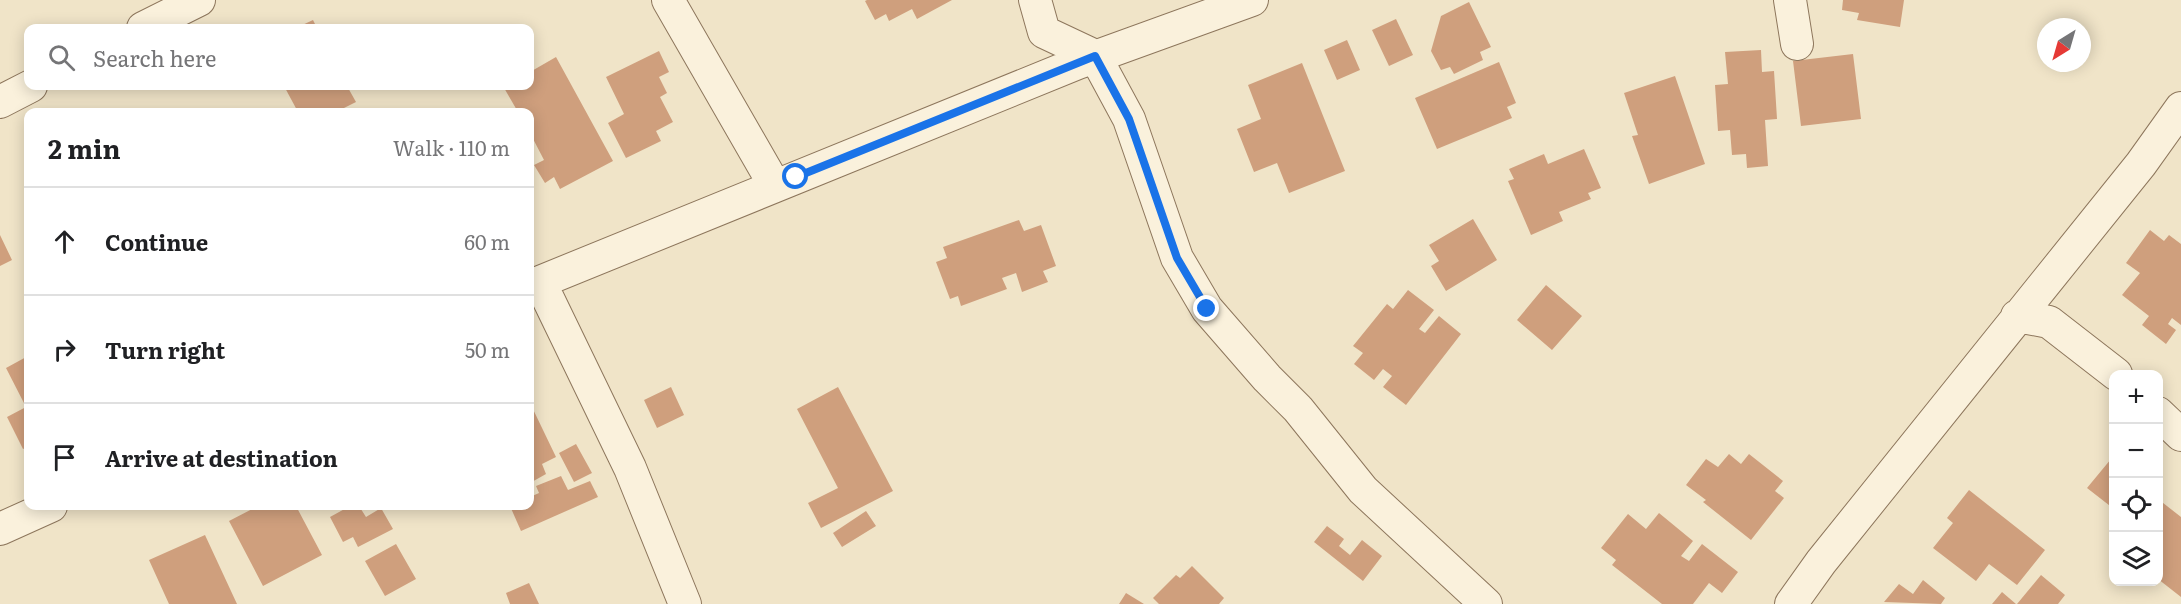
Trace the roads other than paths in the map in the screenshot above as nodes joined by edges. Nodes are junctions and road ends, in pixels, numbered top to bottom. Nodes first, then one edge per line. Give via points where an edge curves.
1 (199, 0) edge
2 (668, 0) edge
3 (1035, 0) edge
4 (1252, 0) edge
5 (1790, 0) edge
6 (150, 24) edge
7 (1797, 44) dead end
8 (1095, 56) junction
9 (24, 90) edge
10 (0, 102) edge
11 (2181, 108) edge
12 (775, 186) junction
13 (535, 284) edge
14 (2017, 316) junction
15 (2110, 370) edge
16 (2163, 418) edge
17 (2181, 435) edge
18 (42, 510) edge
19 (0, 529) edge
20 (685, 604) edge
21 (1486, 604) edge
22 (1791, 604) edge

1 - 6 street
2 - 12 street
3 - 8 street via 1044,32
4 - 8 street
5 - 7 street
8 - 12 street
8 - 21 street via 1129,119 1177,258 1207,309 1298,409 1363,490
9 - 10 street
11 - 14 street via 2141,164
12 - 13 street
13 - 20 street via 630,468
14 - 15 street via 2049,322
14 - 22 street
16 - 17 street
18 - 19 street

